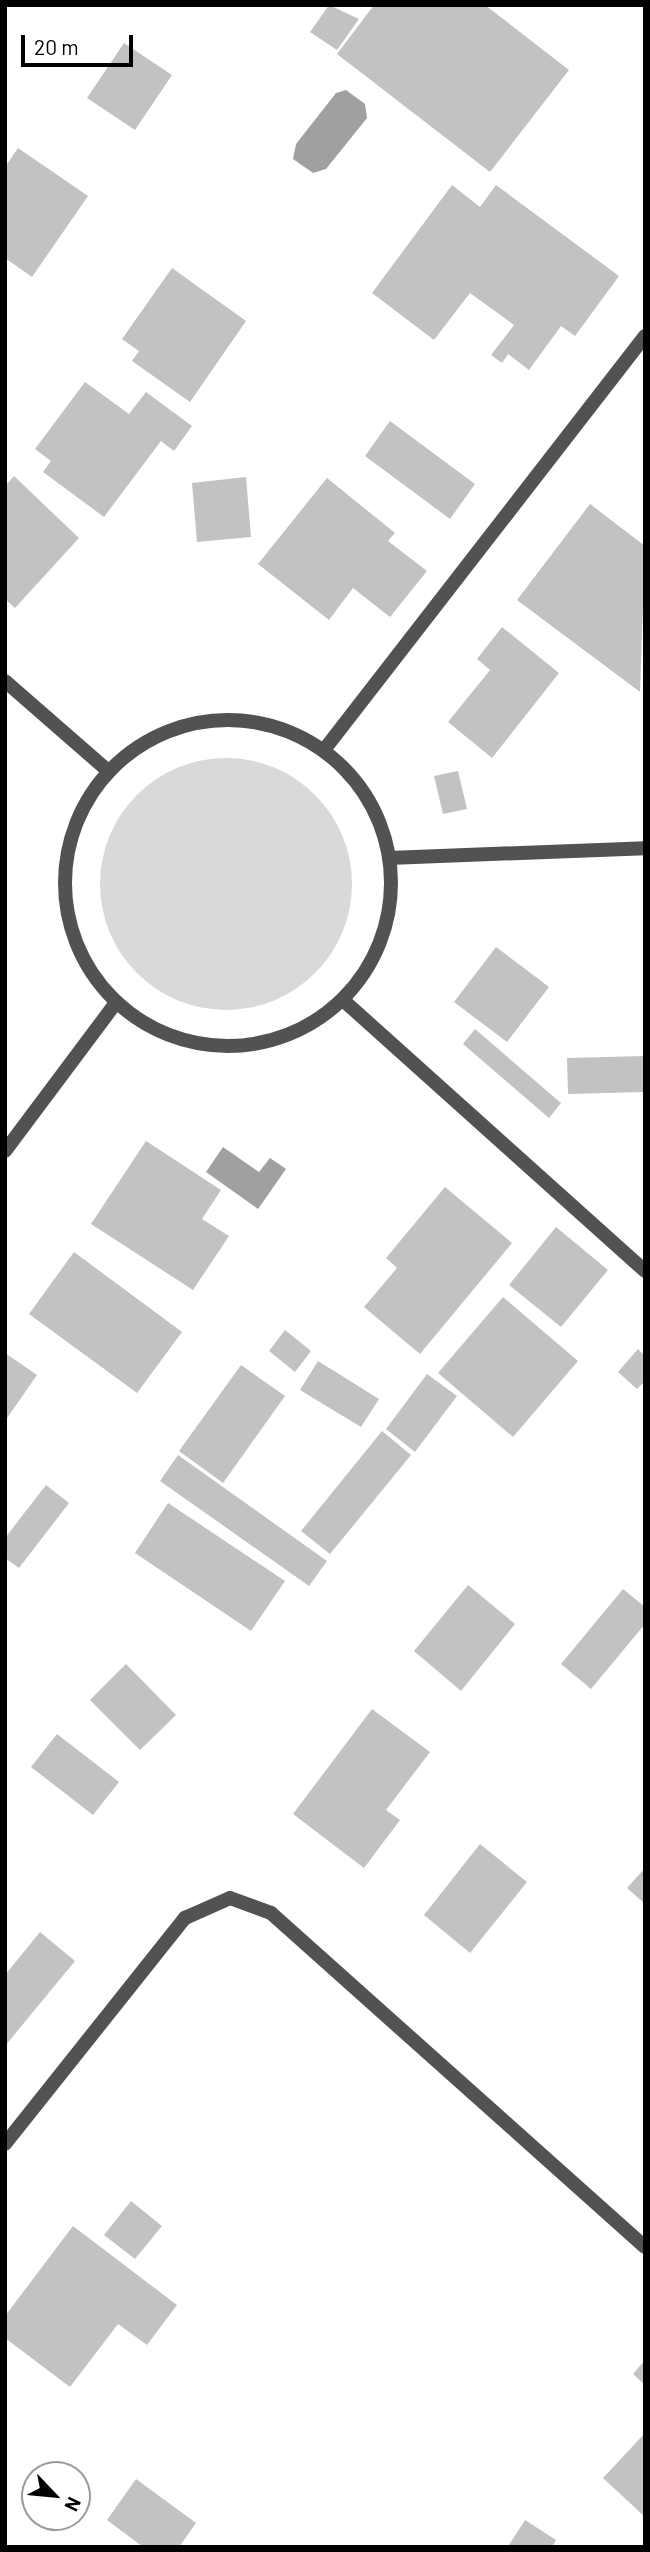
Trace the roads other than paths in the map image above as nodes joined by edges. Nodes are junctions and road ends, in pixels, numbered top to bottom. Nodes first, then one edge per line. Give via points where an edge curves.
1 (645, 336) edge
2 (5, 681) edge
3 (324, 750) junction
4 (108, 771) junction
5 (645, 848) edge
6 (389, 858) junction
7 (343, 1000) junction
8 (115, 1004) junction
9 (5, 1150) edge
10 (645, 1271) edge
11 (5, 2144) edge
12 (645, 2247) edge

1 - 3 street
2 - 4 street
3 - 4 street via 272,725 212,720 156,736
3 - 6 street via 355,780 378,817
4 - 8 street via 74,825 63,889 78,952
5 - 6 street
6 - 7 street via 389,910 373,958
7 - 8 street via 291,1035 229,1048 168,1037
7 - 10 street
8 - 9 street
11 - 12 street via 185,1918 230,1898 271,1913

